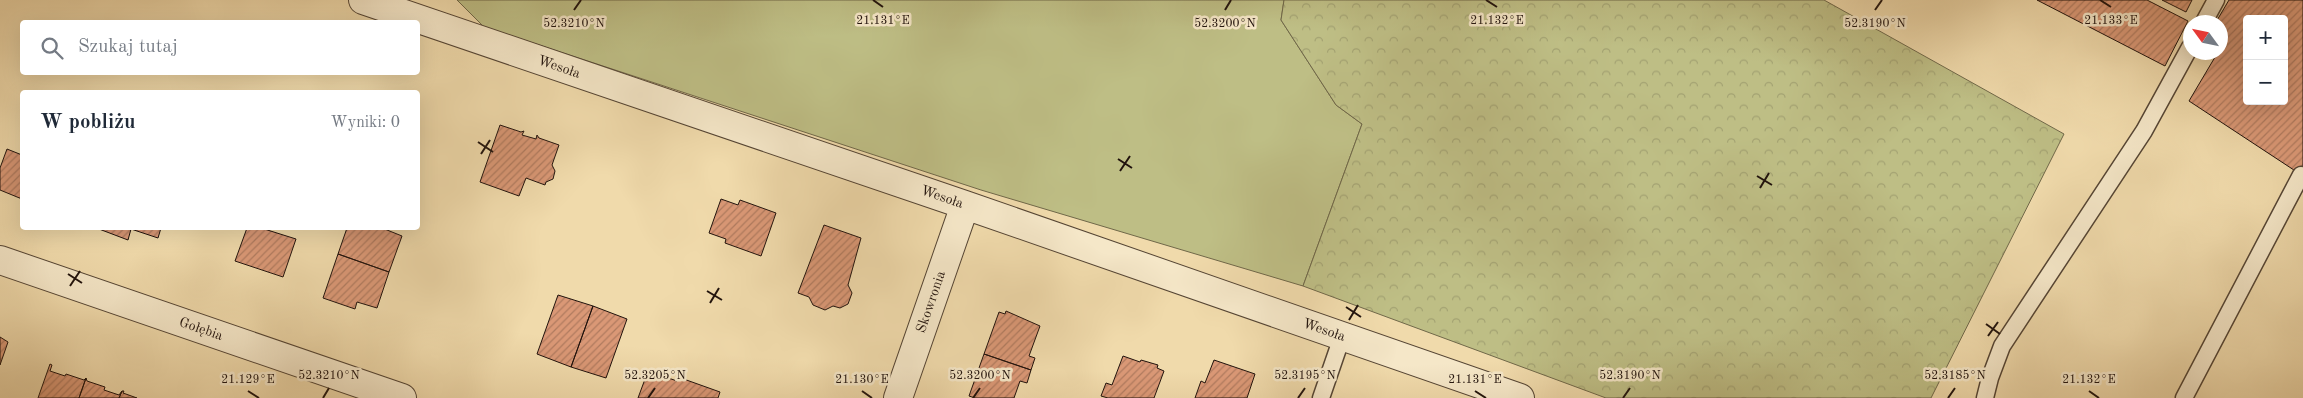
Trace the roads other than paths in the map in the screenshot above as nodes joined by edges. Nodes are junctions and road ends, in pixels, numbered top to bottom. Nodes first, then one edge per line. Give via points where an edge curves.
1 (363, 0) edge
2 (2216, 0) edge
3 (2208, 15) edge
4 (2183, 59) edge
5 (2301, 175) dead end
6 (965, 205) junction
7 (0, 260) edge
8 (1342, 337) junction
9 (402, 398) edge
10 (898, 398) edge
11 (1321, 398) edge
12 (1520, 398) edge
13 (1985, 398) edge
14 (2184, 398) edge

1 - 6 street, Wesoła
2 - 3 lane
4 - 13 lane via 2144,130 2002,346
5 - 14 lane
6 - 8 street, Wesoła
6 - 10 street, Skowronia
7 - 9 street, Gołębia
8 - 11 lane
8 - 12 street, Wesoła

